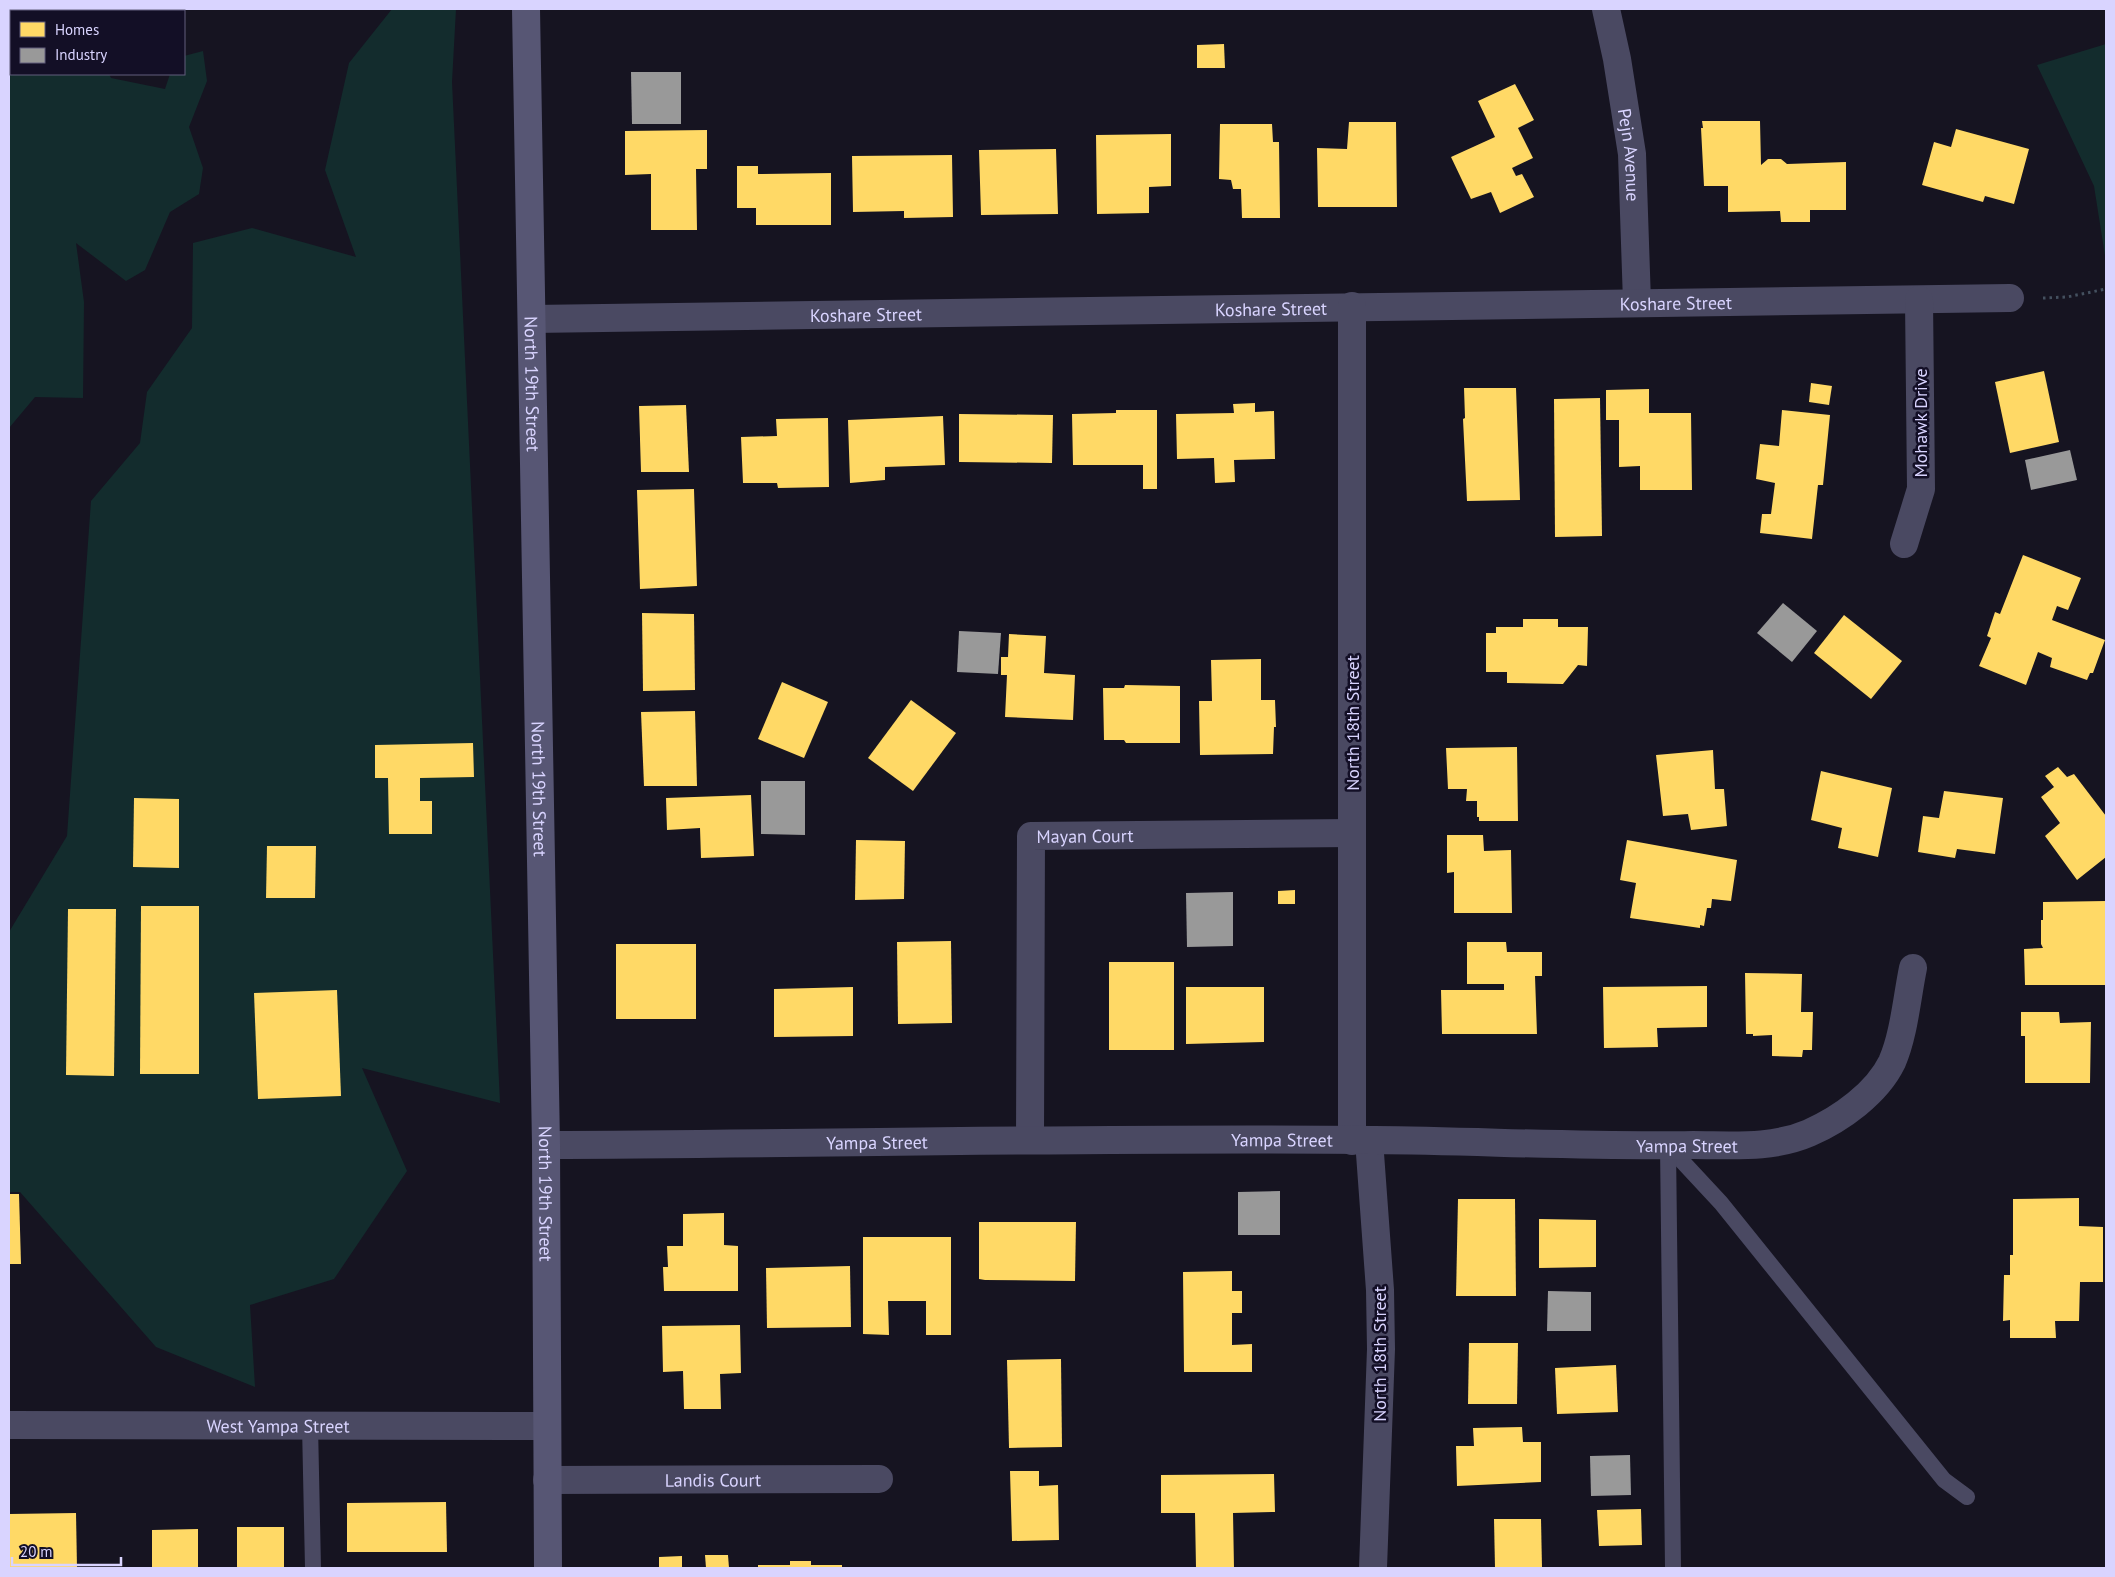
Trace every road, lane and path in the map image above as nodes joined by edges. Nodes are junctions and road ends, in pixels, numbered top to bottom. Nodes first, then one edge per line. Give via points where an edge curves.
1 (526, 9) edge
2 (1606, 9) edge
3 (2106, 289) edge
4 (2010, 298) joint
5 (1919, 300) junction
6 (1637, 302) junction
7 (1352, 306) junction
8 (532, 319) junction
9 (1904, 544) dead end
10 (1352, 833) junction
11 (1913, 968) dead end
12 (1030, 1140) junction
13 (1361, 1140) junction
14 (546, 1144) junction
15 (1668, 1146) junction
16 (9, 1425) edge
17 (310, 1426) junction
18 (547, 1426) junction
19 (879, 1479) dead end
20 (547, 1480) junction
21 (1967, 1497) dead end
22 (313, 1568) edge
23 (548, 1568) edge
24 (1373, 1568) edge
25 (1673, 1568) edge

1 - 8 street, North 19th Street
2 - 6 street, Pejn Avenue via 1632,154
3 - 4 path via 2067,297
4 - 5 street, Koshare Street
5 - 6 street, Koshare Street
5 - 9 street, Mohawk Drive via 1920,489
6 - 7 street, Koshare Street
7 - 8 street, Koshare Street
7 - 10 street, North 18th Street
8 - 14 street, North 19th Street
10 - 12 street, Mayan Court via 1031,836
10 - 13 street, North 18th Street
11 - 15 street, Yampa Street via 1897,1049 1878,1083 1853,1106 1827,1124 1786,1141
12 - 13 street, Yampa Street
12 - 14 street, Yampa Street
13 - 15 street, Yampa Street
13 - 24 street, North 18th Street via 1378,1247 1381,1350
14 - 18 street, North 19th Street
15 - 21 lane via 1721,1203 1944,1480
15 - 25 lane
16 - 17 street, West Yampa Street
17 - 18 street, West Yampa Street
17 - 22 lane
18 - 20 street, North 19th Street
19 - 20 street, Landis Court
20 - 23 street, North 19th Street

